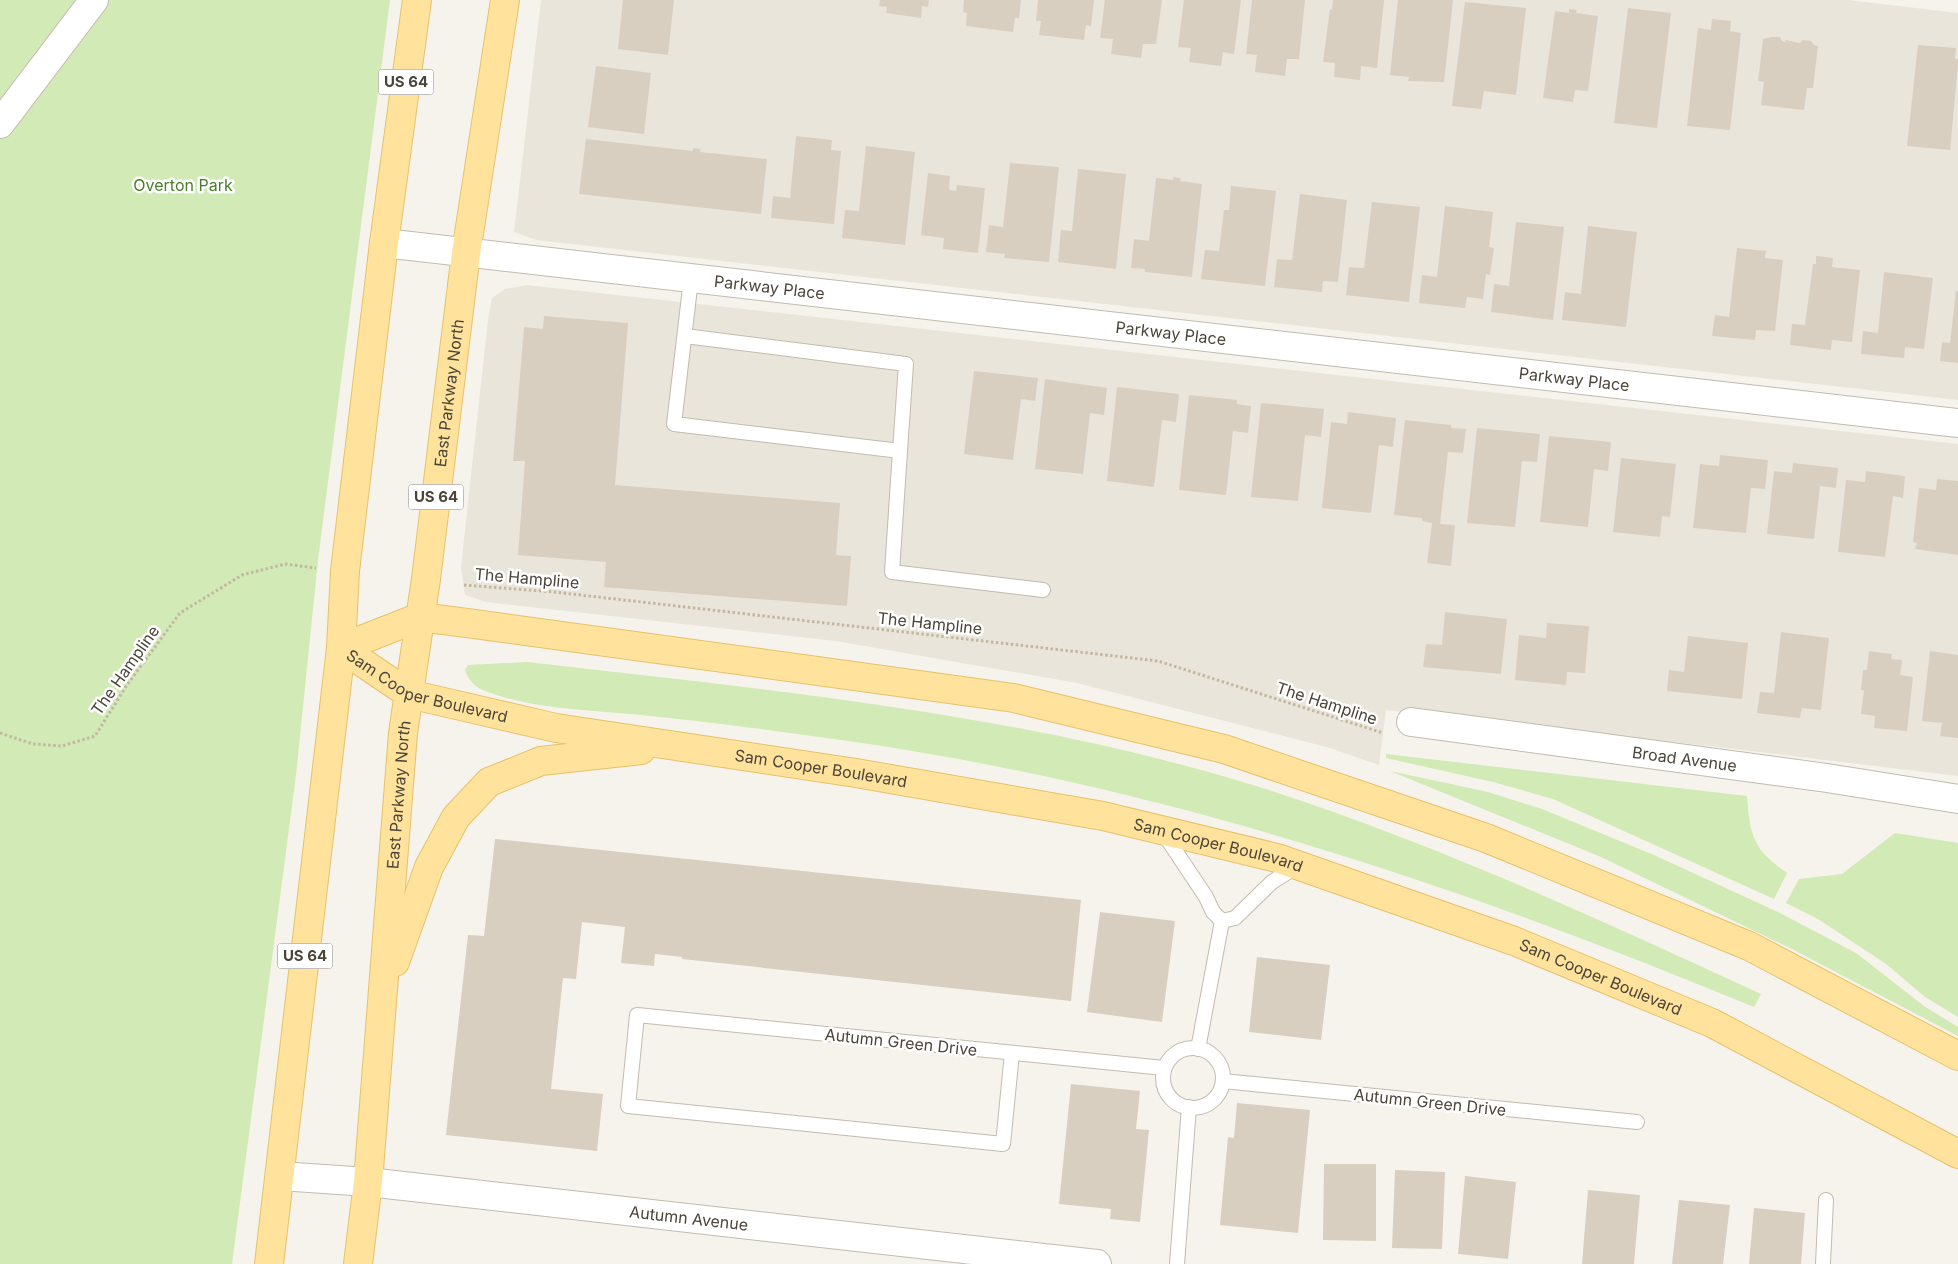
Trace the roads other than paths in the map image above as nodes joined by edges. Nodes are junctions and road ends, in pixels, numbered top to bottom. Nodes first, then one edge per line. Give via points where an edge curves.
1 (94, 0) edge
2 (417, 0) edge
3 (506, 0) edge
4 (0, 124) edge
5 (384, 243) junction
6 (466, 253) junction
7 (691, 279) junction
8 (685, 336) junction
9 (1958, 423) edge
10 (900, 451) junction
11 (1043, 590) dead end
12 (420, 618) junction
13 (341, 648) junction
14 (409, 694) junction
15 (1411, 722) dead end
16 (681, 746) junction
17 (1958, 799) edge
18 (1162, 831) junction
19 (1298, 866) junction
20 (1222, 921) junction
21 (383, 996) junction
22 (1198, 1049) junction
23 (1012, 1053) junction
24 (1958, 1056) edge
25 (1164, 1068) junction
26 (1223, 1081) junction
27 (1189, 1107) junction
28 (1636, 1122) dead end
29 (1958, 1154) edge
30 (280, 1176) junction
31 (368, 1182) junction
32 (1826, 1200) dead end
33 (269, 1264) edge
34 (358, 1264) edge
35 (1097, 1264) edge
36 (1176, 1264) edge
37 (1823, 1264) edge

1 - 4 street
2 - 5 main road, US 64
3 - 6 main road, East Parkway North / US 64
5 - 6 street, Parkway Place
5 - 13 main road, US 64 via 346,570
6 - 7 street, Parkway Place
6 - 12 main road, East Parkway North / US 64
7 - 8 lane
7 - 9 street, Parkway Place
8 - 10 lane via 906,364
8 - 10 lane via 674,424
10 - 11 lane via 892,572
12 - 13 main road, Sam Cooper Boulevard
12 - 14 main road, East Parkway North / US 64
12 - 24 main road, Sam Cooper Boulevard via 1014,698 1224,749 1486,838 1749,946
13 - 14 main road, Sam Cooper Boulevard
13 - 30 main road, US 64
14 - 16 main road, Sam Cooper Boulevard via 556,728
14 - 21 main road, East Parkway North / US 64 via 403,733
15 - 17 street, Broad Avenue via 1827,778
16 - 18 main road, Sam Cooper Boulevard via 866,774 1103,816
16 - 21 main road via 541,761 489,782 456,818 429,867
18 - 19 main road, Sam Cooper Boulevard via 1277,858
18 - 20 lane
19 - 20 lane via 1272,882 1235,918
19 - 29 main road, Sam Cooper Boulevard via 1514,942 1712,1023
20 - 22 lane
21 - 31 main road, East Parkway North / US 64
22 - 25 lane via 1184,1049 1176,1053
22 - 26 lane via 1211,1054 1218,1062
23 - 23 lane, Autumn Green Drive via 1003,1144 628,1106 637,1015
23 - 25 lane, Autumn Green Drive
25 - 27 lane via 1162,1078 1168,1096
26 - 27 lane via 1213,1100 1204,1106
26 - 28 lane, Autumn Green Drive
27 - 36 lane
30 - 31 street, Autumn Avenue
30 - 33 main road, US 64
31 - 34 main road, East Parkway North / US 64
31 - 35 street, Autumn Avenue
32 - 37 lane

